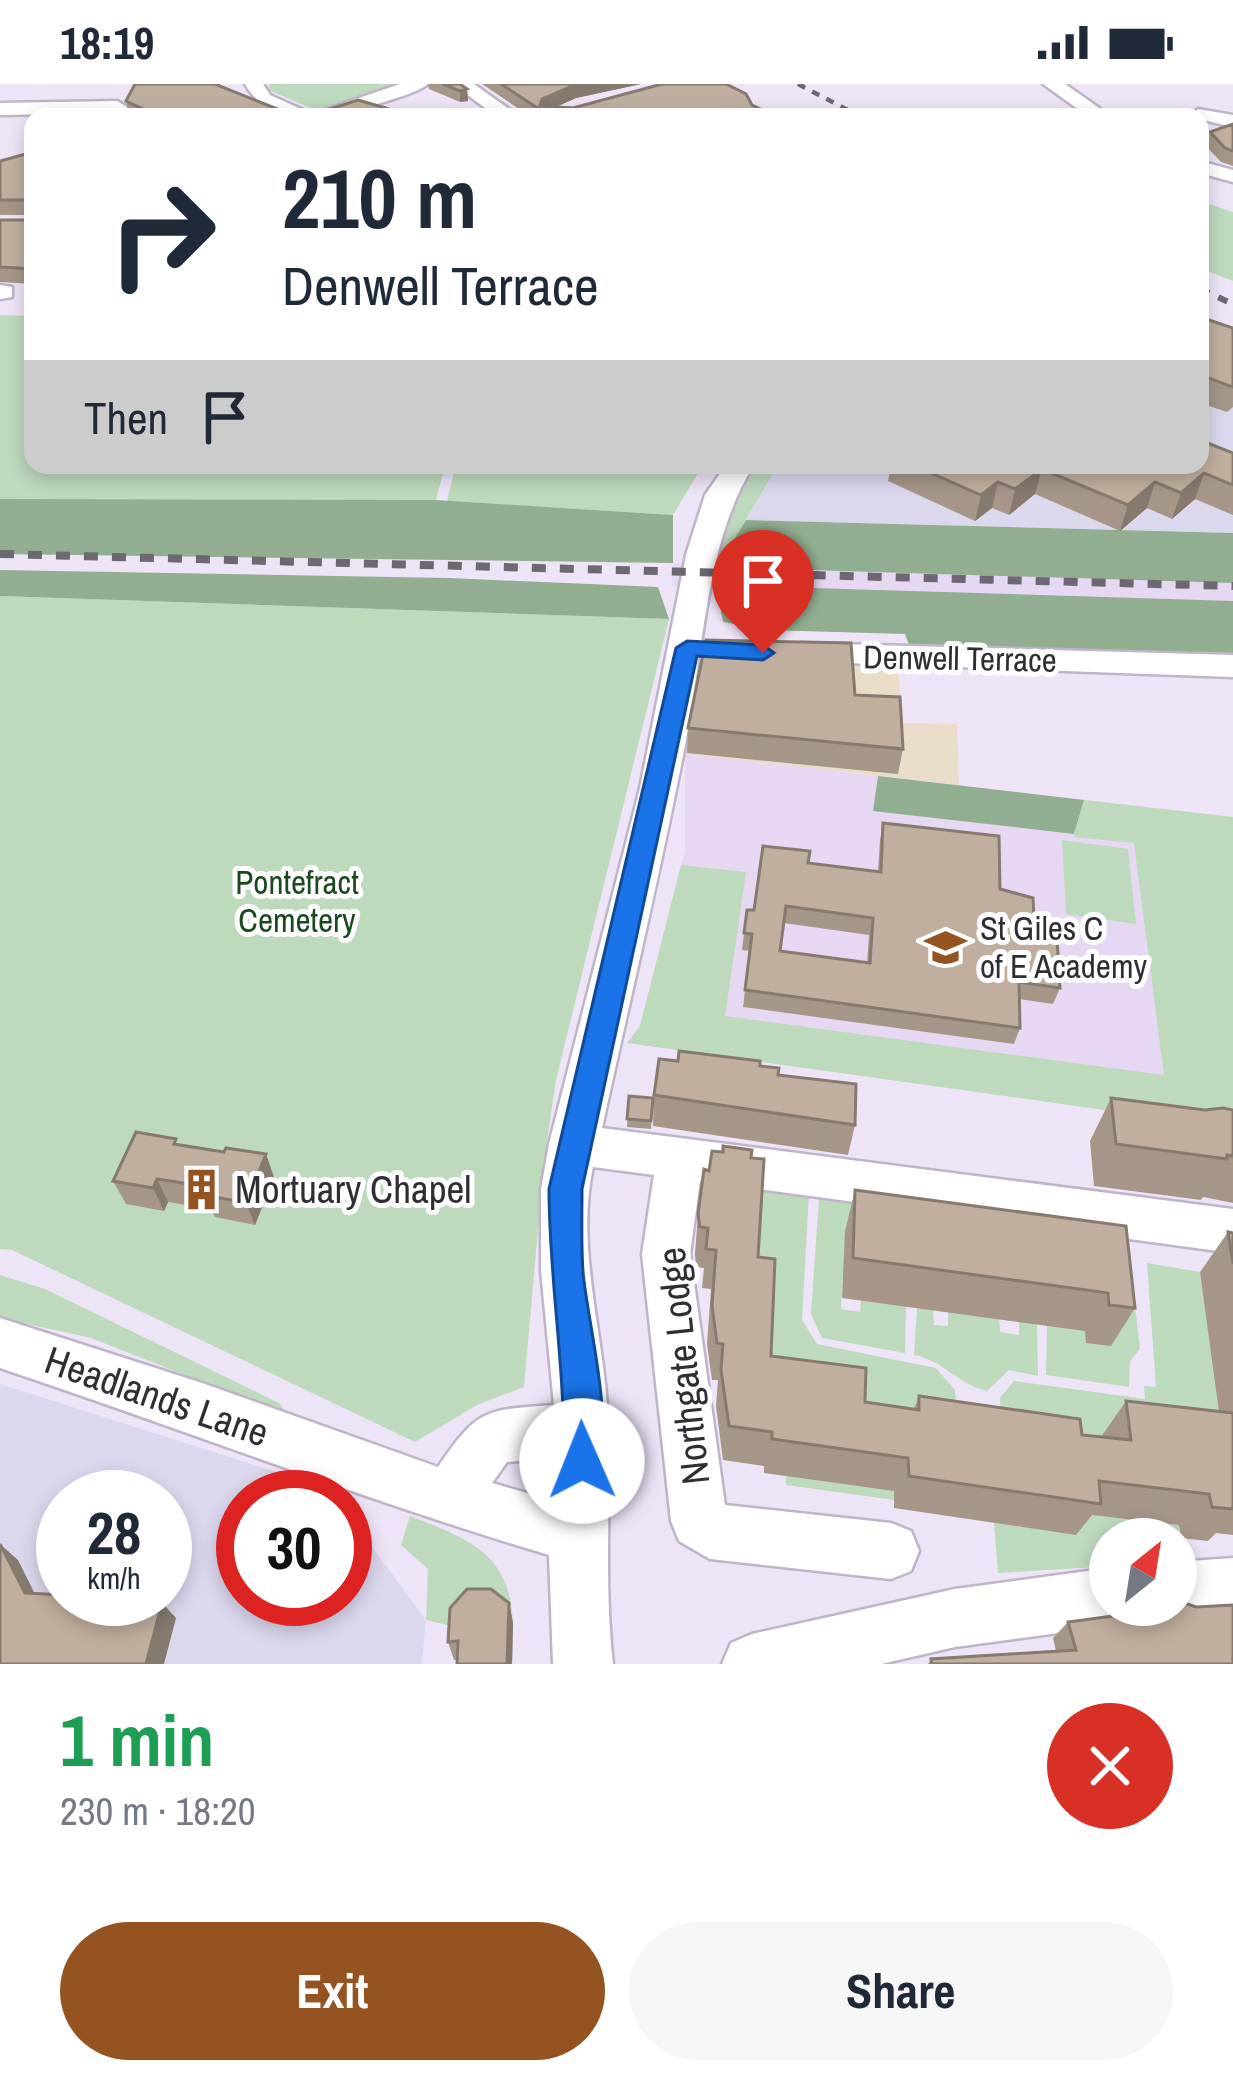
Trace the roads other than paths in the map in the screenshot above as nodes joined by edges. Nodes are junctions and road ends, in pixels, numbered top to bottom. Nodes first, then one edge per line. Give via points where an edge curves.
1 (254, 84) edge
2 (419, 84) edge
3 (463, 84) edge
4 (1052, 84) edge
5 (1201, 92) dead end
6 (283, 108) edge
7 (346, 108) edge
8 (497, 108) edge
9 (1088, 108) edge
10 (1198, 108) edge
11 (734, 474) edge
12 (763, 653) edge
13 (1233, 666) edge
14 (572, 1144) junction
15 (680, 1160) junction
16 (1233, 1232) edge
17 (0, 1343) edge
18 (582, 1429) junction
19 (450, 1498) junction
20 (891, 1551) dead end
21 (576, 1562) junction
22 (1233, 1587) edge
23 (1197, 1590) edge
24 (1089, 1599) edge
25 (558, 1664) edge
26 (583, 1664) edge
27 (752, 1664) edge

1 - 6 street via 262,99
2 - 7 street
3 - 8 street
4 - 9 street
5 - 10 street
11 - 14 street via 709,526 700,649
12 - 13 street, Denwell Terrace
14 - 15 street
14 - 18 street via 566,1270
15 - 16 street
15 - 20 street, Northgate Lodge via 666,1254 699,1521 710,1531
17 - 19 street, Headlands Lane
18 - 19 street via 498,1436
18 - 21 street
19 - 21 street, Headlands Lane
21 - 25 street
21 - 26 street
22 - 23 street
24 - 27 street via 894,1630

